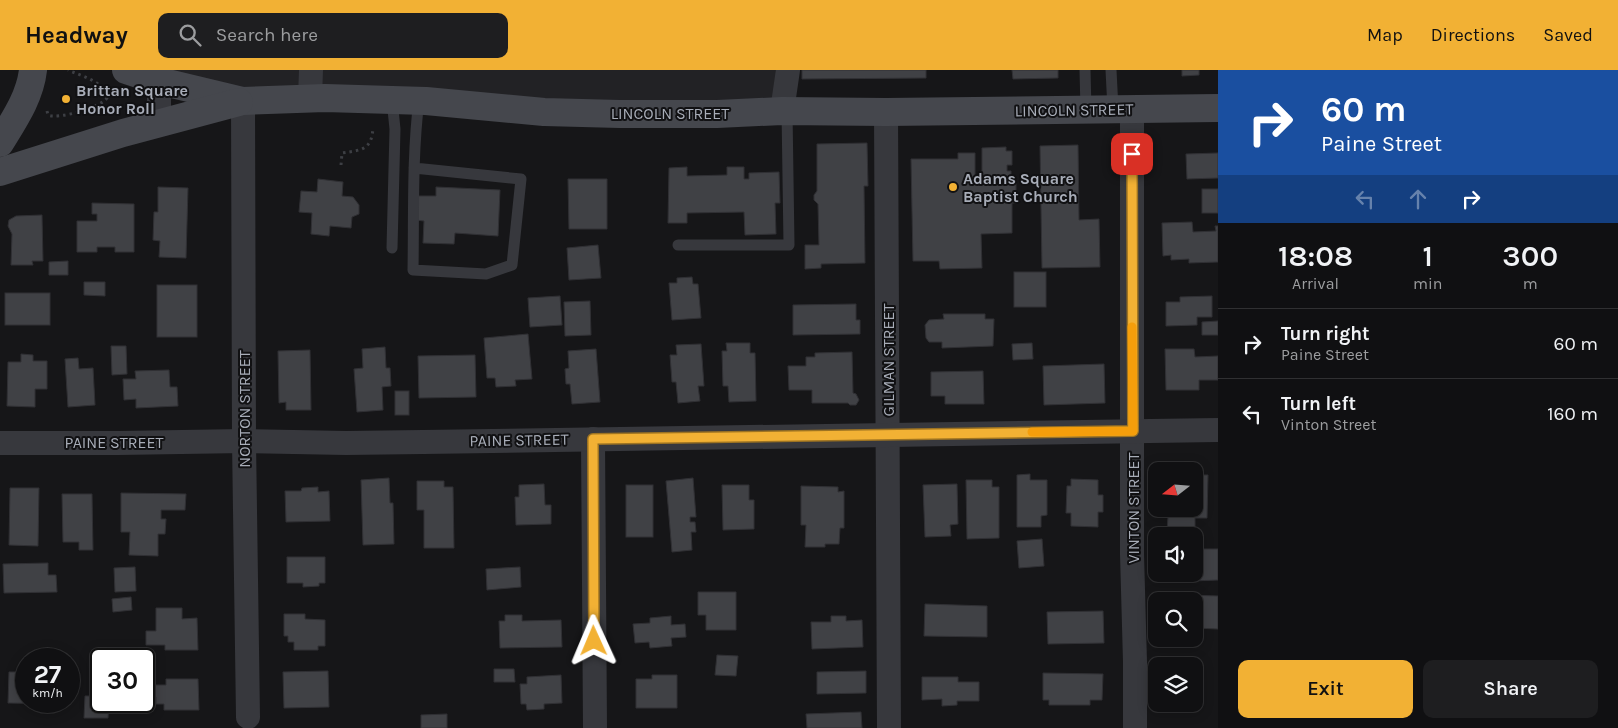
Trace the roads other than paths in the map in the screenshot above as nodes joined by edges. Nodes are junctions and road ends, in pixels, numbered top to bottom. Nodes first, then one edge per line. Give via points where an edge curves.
1 (33, 70) edge
2 (126, 70) edge
3 (311, 70) edge
4 (788, 70) edge
5 (1085, 70) edge
6 (1111, 70) edge
7 (159, 76) edge
8 (310, 98) junction
9 (392, 100) junction
10 (419, 100) junction
11 (243, 102) junction
12 (1218, 108) edge
13 (1110, 109) junction
14 (785, 111) junction
15 (886, 112) junction
16 (159, 123) junction
17 (0, 143) edge
18 (414, 168) junction
19 (0, 172) edge
20 (678, 245) dead end
21 (392, 248) dead end
22 (1218, 430) edge
23 (1133, 431) junction
24 (888, 434) junction
25 (593, 439) junction
26 (244, 440) junction
27 (0, 442) edge
28 (248, 717) dead end
29 (595, 728) edge
30 (889, 728) edge
31 (1134, 728) edge

1 - 17 main road via 32,83
2 - 7 main road, LINCOLN STREET
3 - 8 street
4 - 14 street
5 - 13 lane
6 - 13 lane
7 - 11 main road, LINCOLN STREET
7 - 16 street
8 - 9 main road, LINCOLN STREET
8 - 11 main road, LINCOLN STREET
9 - 10 main road, LINCOLN STREET
9 - 21 lane via 395,129
10 - 14 main road, LINCOLN STREET via 544,112 610,114
10 - 18 lane
11 - 16 main road
11 - 26 street, NORTON STREET
12 - 13 main road, LINCOLN STREET
13 - 15 main road, LINCOLN STREET
13 - 23 street, VINTON STREET
14 - 15 main road, LINCOLN STREET
14 - 20 lane via 789,245
15 - 24 street, GILMAN STREET
16 - 19 main road
18 - 18 lane via 413,270 486,274 512,266 520,179
22 - 23 street, PAINE STREET
23 - 24 street, PAINE STREET
23 - 31 street, VINTON STREET
24 - 25 street, PAINE STREET
24 - 30 street, GILMAN STREET
25 - 26 street, PAINE STREET via 355,443
25 - 29 street
26 - 27 street, PAINE STREET
26 - 28 street, NORTON STREET

